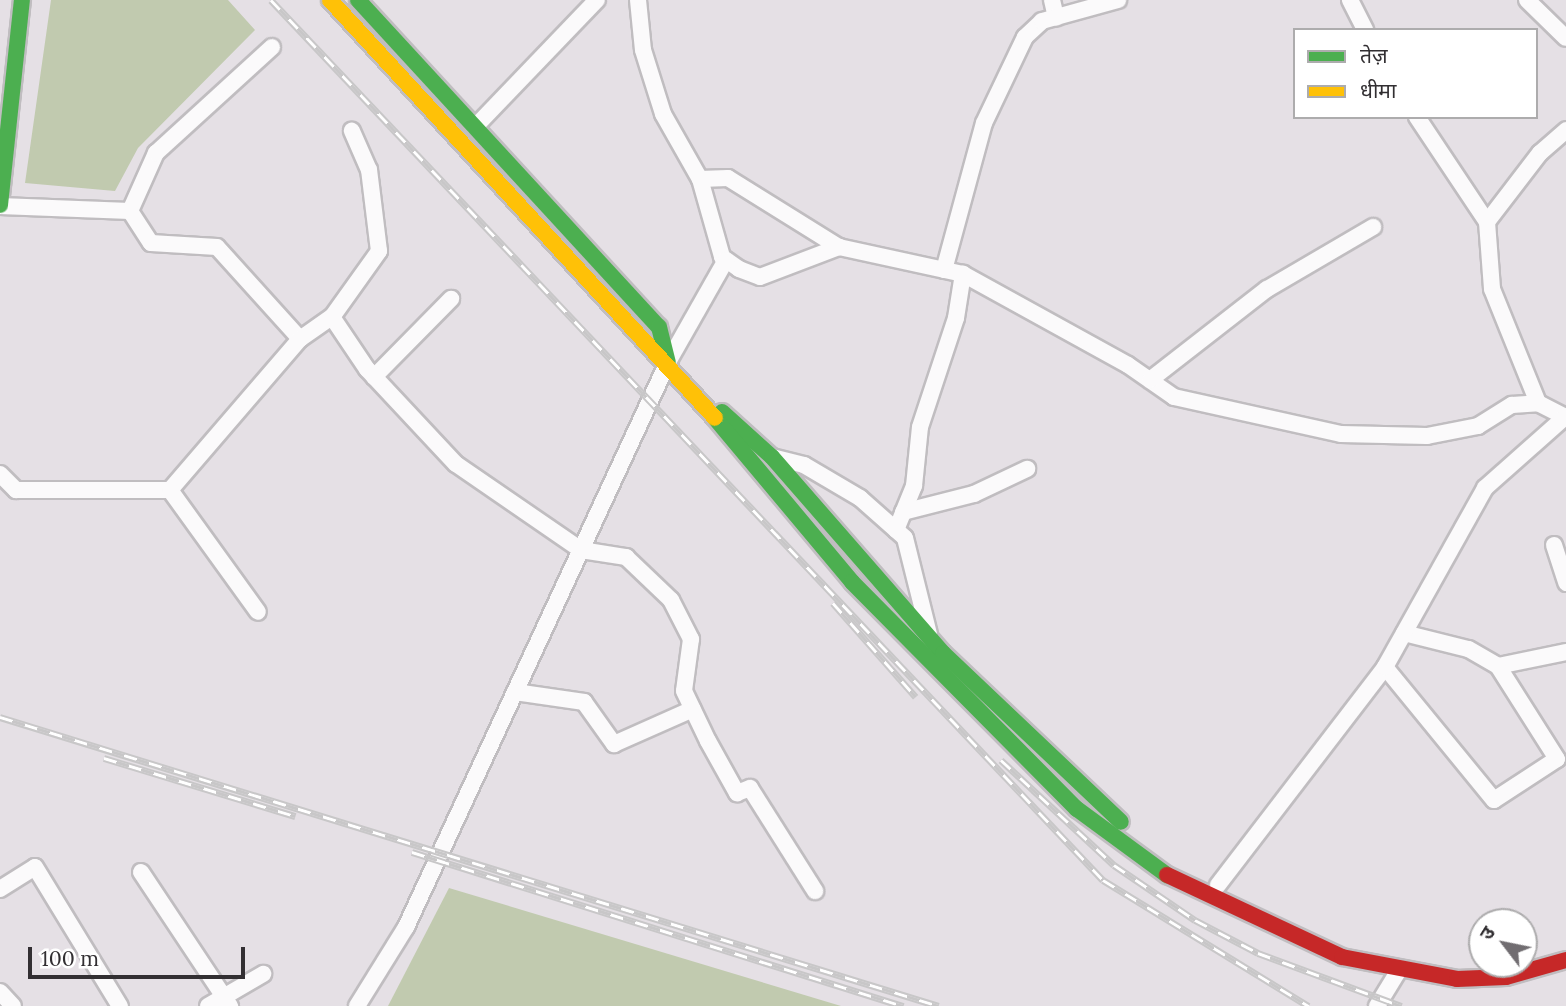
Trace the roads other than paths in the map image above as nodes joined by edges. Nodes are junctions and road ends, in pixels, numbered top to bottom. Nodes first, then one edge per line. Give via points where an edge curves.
1 (22, 0) edge
2 (330, 0) edge
3 (358, 0) edge
4 (597, 0) edge
5 (638, 0) edge
6 (1052, 0) edge
7 (1118, 0) edge
8 (1350, 0) edge
9 (1527, 0) edge
10 (1056, 18) junction
11 (1364, 28) edge
12 (1566, 38) edge
13 (272, 47) dead end
14 (1418, 119) edge
15 (475, 127) junction
16 (1566, 130) edge
17 (352, 131) dead end
18 (2, 170) edge
19 (700, 180) junction
20 (0, 205) edge
21 (130, 211) junction
22 (1487, 222) junction
23 (1373, 227) dead end
24 (839, 247) junction
25 (726, 261) junction
26 (944, 270) junction
27 (963, 274) junction
28 (451, 299) dead end
29 (332, 317) junction
30 (300, 339) junction
31 (668, 362) junction
32 (374, 377) junction
33 (1150, 380) junction
34 (1538, 403) junction
35 (1566, 416) edge
36 (772, 457) junction
37 (1027, 469) dead end
38 (0, 474) edge
39 (170, 490) junction
40 (903, 512) junction
41 (896, 530) junction
42 (1553, 545) dead end
43 (581, 550) junction
44 (1566, 583) edge
45 (258, 612) dead end
46 (1404, 633) junction
47 (931, 639) junction
48 (1566, 652) edge
49 (1498, 666) junction
50 (1385, 667) junction
51 (515, 692) junction
52 (692, 709) junction
53 (141, 872) dead end
54 (1218, 885) junction
55 (0, 889) edge
56 (815, 891) dead end
57 (1566, 946) edge
58 (1538, 952) edge
59 (1566, 960) edge
60 (1468, 963) edge
61 (1399, 970) junction
62 (263, 974) dead end
63 (0, 992) edge
64 (220, 1003) edge
65 (13, 1006) edge
66 (120, 1006) edge
67 (357, 1006) edge
68 (1377, 1006) edge

1 - 18 main road
2 - 31 main road
3 - 15 main road
4 - 15 street
5 - 19 street via 643,50 663,114
6 - 10 street
7 - 10 street
8 - 11 street
9 - 12 street
10 - 26 street via 1025,37 1003,73
13 - 21 street via 156,153
14 - 22 street
15 - 31 main road via 659,327
16 - 22 street via 1540,153
17 - 29 street via 369,170 379,251
18 - 20 main road
19 - 24 street via 728,178
19 - 25 street
20 - 21 street
21 - 30 street via 151,243 217,247
22 - 34 street via 1492,289
23 - 33 street via 1267,289
24 - 25 street via 760,277
24 - 26 street
25 - 31 street
26 - 27 street
27 - 33 street
27 - 40 street
28 - 32 street
29 - 30 street
29 - 32 street
30 - 39 street
31 - 36 main road
31 - 43 street
31 - 61 main road via 852,582 1077,809 1175,881 1342,957
32 - 43 street via 456,464
33 - 34 street via 1174,397 1341,434 1427,436 1478,426 1512,405
34 - 35 street
35 - 46 street via 1485,488
36 - 41 street via 804,465 860,498
36 - 47 main road
37 - 40 street via 974,494
38 - 39 street via 16,490
39 - 45 street
40 - 41 street
41 - 47 street via 905,538
42 - 44 street
43 - 51 street
43 - 52 street via 626,557 670,600 691,639 684,691
46 - 49 street via 1468,649
46 - 50 street
47 - 54 main road via 1115,818
48 - 49 street
49 - 50 street via 1557,760 1494,800
50 - 54 street
51 - 52 street via 584,702 614,744
51 - 67 street via 406,927
52 - 56 street via 737,793 750,788
53 - 64 street
54 - 60 main road via 1328,935 1454,964
55 - 66 street via 35,867
57 - 58 main road
59 - 61 main road via 1506,977 1457,979
61 - 68 street
62 - 64 street
63 - 65 street

